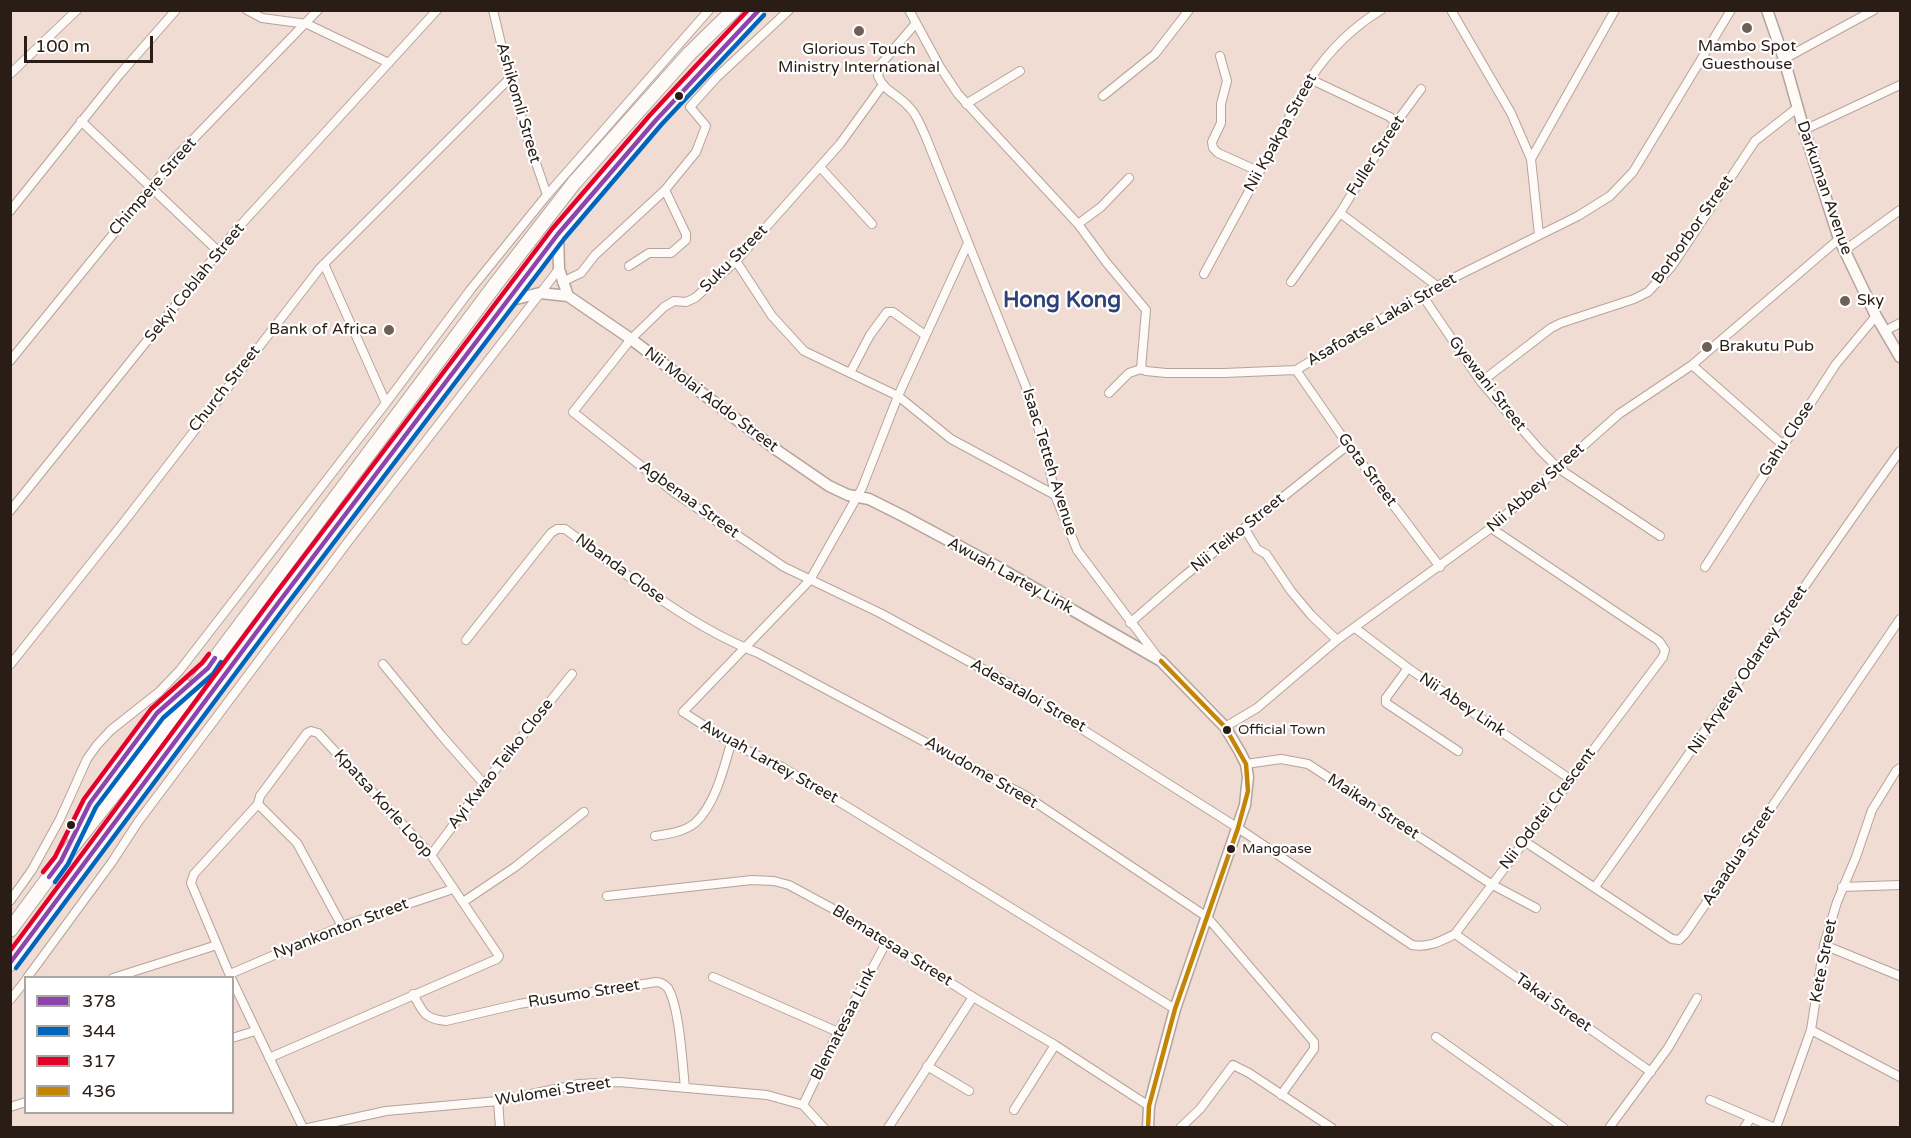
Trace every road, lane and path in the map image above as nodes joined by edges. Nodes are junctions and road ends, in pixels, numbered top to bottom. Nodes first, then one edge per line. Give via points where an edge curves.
1 (76, 10) edge
2 (176, 10) edge
3 (247, 10) edge
4 (318, 10) edge
5 (437, 10) edge
6 (493, 10) edge
7 (709, 10) edge
8 (734, 10) edge
9 (759, 10) edge
10 (789, 10) edge
11 (909, 10) edge
12 (1190, 10) edge
13 (1381, 10) edge
14 (1451, 10) edge
15 (1615, 10) edge
16 (1731, 10) edge
17 (1767, 10) edge
18 (1874, 10) edge
19 (916, 23) junction
20 (307, 24) junction
21 (1220, 56) dead end
22 (1784, 59) junction
23 (388, 63) junction
24 (1020, 71) dead end
25 (10, 74) edge
26 (1310, 79) junction
27 (509, 80) junction
28 (1900, 85) edge
29 (882, 86) junction
30 (1420, 89) dead end
31 (1103, 96) dead end
32 (966, 104) junction
33 (1797, 108) junction
34 (81, 121) junction
35 (1394, 121) junction
36 (1804, 130) junction
37 (1531, 159) junction
38 (820, 167) junction
39 (1258, 171) junction
40 (1129, 178) dead end
41 (150, 187) junction
42 (665, 190) junction
43 (547, 195) junction
44 (1900, 210) edge
45 (10, 211) edge
46 (1340, 213) junction
47 (872, 224) dead end
48 (1078, 224) junction
49 (558, 234) junction
50 (1539, 234) junction
51 (1839, 239) junction
52 (968, 243) junction
53 (1845, 250) junction
54 (218, 251) junction
55 (736, 261) junction
56 (324, 264) junction
57 (629, 266) dead end
58 (559, 269) junction
59 (1204, 274) dead end
60 (562, 282) junction
61 (1292, 282) dead end
62 (1437, 286) junction
63 (540, 293) junction
64 (1422, 295) junction
65 (568, 297) junction
66 (508, 301) junction
67 (1876, 316) junction
68 (1900, 323) edge
69 (1885, 331) junction
70 (925, 334) junction
71 (631, 339) junction
72 (1900, 357) edge
73 (10, 361) edge
74 (1692, 365) junction
75 (1142, 369) junction
76 (1296, 370) junction
77 (850, 373) junction
78 (1481, 382) junction
79 (1109, 393) dead end
80 (898, 396) junction
81 (387, 403) junction
82 (573, 412) joint
83 (1348, 445) junction
84 (1783, 446) junction
85 (1900, 451) edge
86 (1558, 468) junction
87 (1055, 495) junction
88 (857, 498) junction
89 (10, 511) edge
90 (1491, 528) junction
91 (1245, 529) junction
92 (1660, 536) dead end
93 (1440, 567) junction
94 (1705, 567) dead end
95 (810, 580) junction
96 (1900, 619) edge
97 (1130, 623) junction
98 (1355, 628) junction
99 (466, 640) dead end
100 (1337, 640) junction
101 (744, 648) junction
102 (1161, 661) junction
103 (383, 664) dead end
104 (10, 665) edge
105 (1408, 668) junction
106 (572, 674) dead end
107 (1225, 727) junction
108 (731, 743) junction
109 (1458, 752) dead end
110 (1246, 764) junction
111 (1900, 768) edge
112 (1570, 779) junction
113 (484, 784) junction
114 (258, 804) junction
115 (584, 812) dead end
116 (1238, 828) junction
117 (655, 836) dead end
118 (1524, 841) junction
119 (431, 855) junction
120 (1491, 884) junction
121 (1900, 885) edge
122 (1842, 887) junction
123 (1595, 888) junction
124 (453, 889) junction
125 (607, 896) dead end
126 (10, 901) edge
127 (463, 902) junction
128 (1536, 908) dead end
129 (1207, 917) junction
130 (342, 926) junction
131 (10, 930) edge
132 (1455, 934) junction
133 (886, 943) junction
134 (217, 945) junction
135 (1824, 945) junction
136 (10, 964) edge
137 (28, 976) edge
138 (120, 976) edge
139 (231, 976) edge
140 (233, 976) edge
141 (1900, 976) edge
142 (713, 977) dead end
143 (24, 982) edge
144 (234, 984) edge
145 (413, 994) junction
146 (973, 997) junction
147 (1697, 998) dead end
148 (10, 1000) edge
149 (1175, 1009) junction
150 (1811, 1030) junction
151 (255, 1031) junction
152 (838, 1032) junction
153 (234, 1037) edge
154 (1436, 1037) dead end
155 (1055, 1045) junction
156 (269, 1058) junction
157 (927, 1066) junction
158 (1651, 1072) junction
159 (1900, 1077) edge
160 (685, 1087) junction
161 (969, 1091) dead end
162 (1281, 1095) junction
163 (1710, 1100) dead end
164 (498, 1101) junction
165 (803, 1105) junction
166 (1149, 1106) junction
167 (1014, 1110) dead end
168 (1750, 1119) junction
169 (303, 1128) edge
170 (308, 1128) edge
171 (500, 1128) edge
172 (824, 1128) edge
173 (888, 1128) edge
174 (1148, 1128) edge
175 (1180, 1128) edge
176 (1332, 1128) edge
177 (1564, 1128) edge
178 (1609, 1128) edge
179 (1744, 1128) edge
180 (1775, 1128) edge

1 - 25 street
2 - 34 street
3 - 20 street via 262,18
4 - 20 street, Chimpere Street
5 - 23 street, Sekyi Coblah Street
6 - 27 street, Ashikomli Street
7 - 43 street
8 - 131 highway via 689,54 574,183 208,668 157,713 90,802 61,861
9 - 49 highway
10 - 42 street via 690,106 706,126 696,152
11 - 19 street
12 - 31 street via 1155,54
13 - 26 street, Nii Kpakpa Street via 1340,41
14 - 37 street via 1510,113
15 - 37 street
16 - 50 street, Asafoatse Lakai Street via 1633,172 1620,187 1578,216
17 - 22 street, Darkuman Avenue
18 - 22 street
19 - 29 street via 881,64 878,76
19 - 32 street
20 - 23 street
20 - 41 street, Chimpere Street
21 - 39 street via 1227,81 1213,148
22 - 33 street, Darkuman Avenue
23 - 54 street, Sekyi Coblah Street
24 - 32 street
26 - 35 street
26 - 39 street, Nii Kpakpa Street
27 - 43 street, Ashikomli Street
27 - 56 street, Church Street
28 - 36 street
29 - 38 street, Suku Street
29 - 52 street, Isaac Tetteh Avenue via 916,115
30 - 35 street, Fuller Street
32 - 48 street
33 - 36 street, Darkuman Avenue
33 - 78 street, Borborbor Street via 1755,141 1672,266 1648,292 1551,328
34 - 41 street
34 - 45 street
35 - 46 street, Fuller Street
36 - 51 street, Darkuman Avenue
37 - 50 street
38 - 47 street
38 - 55 street, Suku Street
39 - 59 street, Nii Kpakpa Street
40 - 48 street
41 - 54 street
41 - 73 street, Chimpere Street
42 - 57 street via 686,240 671,253 654,251
42 - 60 street via 581,273
43 - 81 street
44 - 53 street
46 - 61 street
46 - 62 street, Fuller Street
48 - 75 street via 1146,310
49 - 58 street
49 - 66 highway
50 - 62 street, Asafoatse Lakai Street
51 - 53 street, Darkuman Avenue
51 - 74 street, Nii Abbey Street
52 - 70 street, Awuah Lartey Street
52 - 87 street, Isaac Tetteh Avenue via 1026,387
53 - 67 street, Darkuman Avenue
54 - 89 street, Sekyi Coblah Street
55 - 71 street, Suku Street via 695,298 664,307
55 - 77 street via 772,316 804,351
56 - 81 street
56 - 104 street, Church Street
58 - 60 street
58 - 63 street
60 - 65 street
62 - 64 street, Asafoatse Lakai Street
63 - 65 street, Nii Molai Addo Street
63 - 66 street, Nii Molai Addo Street
63 - 137 street via 350,539
64 - 76 street, Asafoatse Lakai Street
64 - 78 street, Gyewani Street
65 - 71 street, Nii Molai Addo Street
66 - 136 highway
67 - 69 street, Darkuman Avenue
67 - 84 street, Gahu Close via 1836,364
68 - 69 street
69 - 72 street, Darkuman Avenue
70 - 77 street via 893,312 887,312 870,334
70 - 80 street, Awuah Lartey Street
71 - 82 street, Suku Street
71 - 88 street, Nii Molai Addo Street via 778,451 829,486
74 - 84 street
74 - 86 street, Nii Abbey Street via 1619,414
75 - 76 street, Asafoatse Lakai Street via 1178,373
75 - 79 street via 1129,373
76 - 83 street, Gota Street
77 - 80 street
78 - 86 street, Gyewani Street
80 - 87 street via 951,439
80 - 88 street, Awuah Lartey Street
81 - 126 street via 180,670 97,745 32,870
82 - 95 street, Agbenaa Street via 675,493 784,567
83 - 91 street, Nii Teiko Street
83 - 93 street, Gota Street
84 - 94 street, Gahu Close
85 - 123 street, Nii Aryetey Odartey Street
86 - 90 street, Nii Abbey Street
86 - 92 street, Gyewani Street
87 - 97 street, Isaac Tetteh Avenue via 1077,550
88 - 95 street, Awuah Lartey Street
88 - 102 street, Awuah Lartey Link via 868,499 903,516
90 - 93 street, Nii Abbey Street
90 - 112 street, Nii Odotei Crescent via 1659,641 1665,650
91 - 97 street, Nii Teiko Street
91 - 100 street via 1304,607
93 - 98 street, Nii Abbey Street
95 - 101 street, Awuah Lartey Street
95 - 116 street, Adesataloi Street via 1014,686
96 - 123 street, Asaadua Street via 1679,940
97 - 102 street, Isaac Tetteh Avenue
98 - 100 street, Nii Abbey Street
98 - 105 street, Nii Abey Link
99 - 101 street, Nbanda Close via 551,533 565,529 647,590
100 - 107 street, Nii Abbey Street via 1257,708
101 - 108 street, Awuah Lartey Street via 683,712
101 - 129 street, Awudome Street via 1026,796
102 - 107 street, Isaac Tetteh Avenue
103 - 113 street
105 - 109 street via 1386,703
105 - 112 street, Nii Abey Link
106 - 113 street, Ayi Kwao Teiko Close
107 - 110 street, Isaac Tetteh Avenue
108 - 117 street via 721,777 695,823
108 - 149 street, Awuah Lartey Street via 782,767
110 - 116 street, Isaac Tetteh Avenue via 1248,791
110 - 120 street, Maikan Street via 1281,759 1308,764
111 - 122 street, Kete Street via 1872,810
112 - 118 street, Nii Odotei Crescent
113 - 119 street, Ayi Kwao Teiko Close
114 - 119 street, Kpatsa Korle Loop via 307,733 315,731
114 - 130 street via 297,843
114 - 134 street, Kpatsa Korle Loop via 190,883
115 - 127 street
116 - 129 street, Isaac Tetteh Avenue
116 - 132 street via 1412,945 1432,945
118 - 120 street, Nii Odotei Crescent
118 - 123 street, Asaadua Street
119 - 124 street, Kpatsa Korle Loop
120 - 128 street, Maikan Street
120 - 132 street, Nii Odotei Crescent
121 - 122 street
122 - 135 street, Kete Street
124 - 127 street, Kpatsa Korle Loop
124 - 130 street, Nyankonton Street
125 - 133 street, Blematesaa Street via 774,881 837,911
127 - 145 street, Kpatsa Korle Loop via 498,953 497,959
129 - 149 street, Isaac Tetteh Avenue
129 - 162 street, Awudome Street via 1314,1042 1314,1049
130 - 140 street, Nyankonton Street
132 - 158 street, Takai Street
133 - 146 street, Blematesaa Street
133 - 152 street, Blematesaa Link
134 - 138 street
134 - 139 street
135 - 141 street
135 - 150 street, Kete Street
142 - 152 street
143 - 148 street
144 - 151 street
145 - 156 street, Kpatsa Korle Loop
145 - 160 street, Rusumo Street via 426,1016 446,1021 519,1004 663,983 675,1007
146 - 155 street, Blematesaa Street
146 - 157 street
147 - 158 street
149 - 166 street, Isaac Tetteh Avenue
150 - 159 street
150 - 180 street, Kete Street
151 - 153 street
151 - 156 street
152 - 165 street, Blematesaa Link
154 - 177 street
155 - 166 street, Blematesaa Street
155 - 167 street
156 - 169 street
157 - 161 street
157 - 173 street
158 - 178 street
160 - 164 street, Wulomei Street via 599,1082
160 - 165 street, Wulomei Street via 767,1095
162 - 175 street via 1233,1065 1200,1109
162 - 176 street
163 - 168 street
164 - 170 street, Wulomei Street via 386,1111
164 - 171 street
165 - 172 street
166 - 174 street, Isaac Tetteh Avenue
168 - 179 street
168 - 180 street

